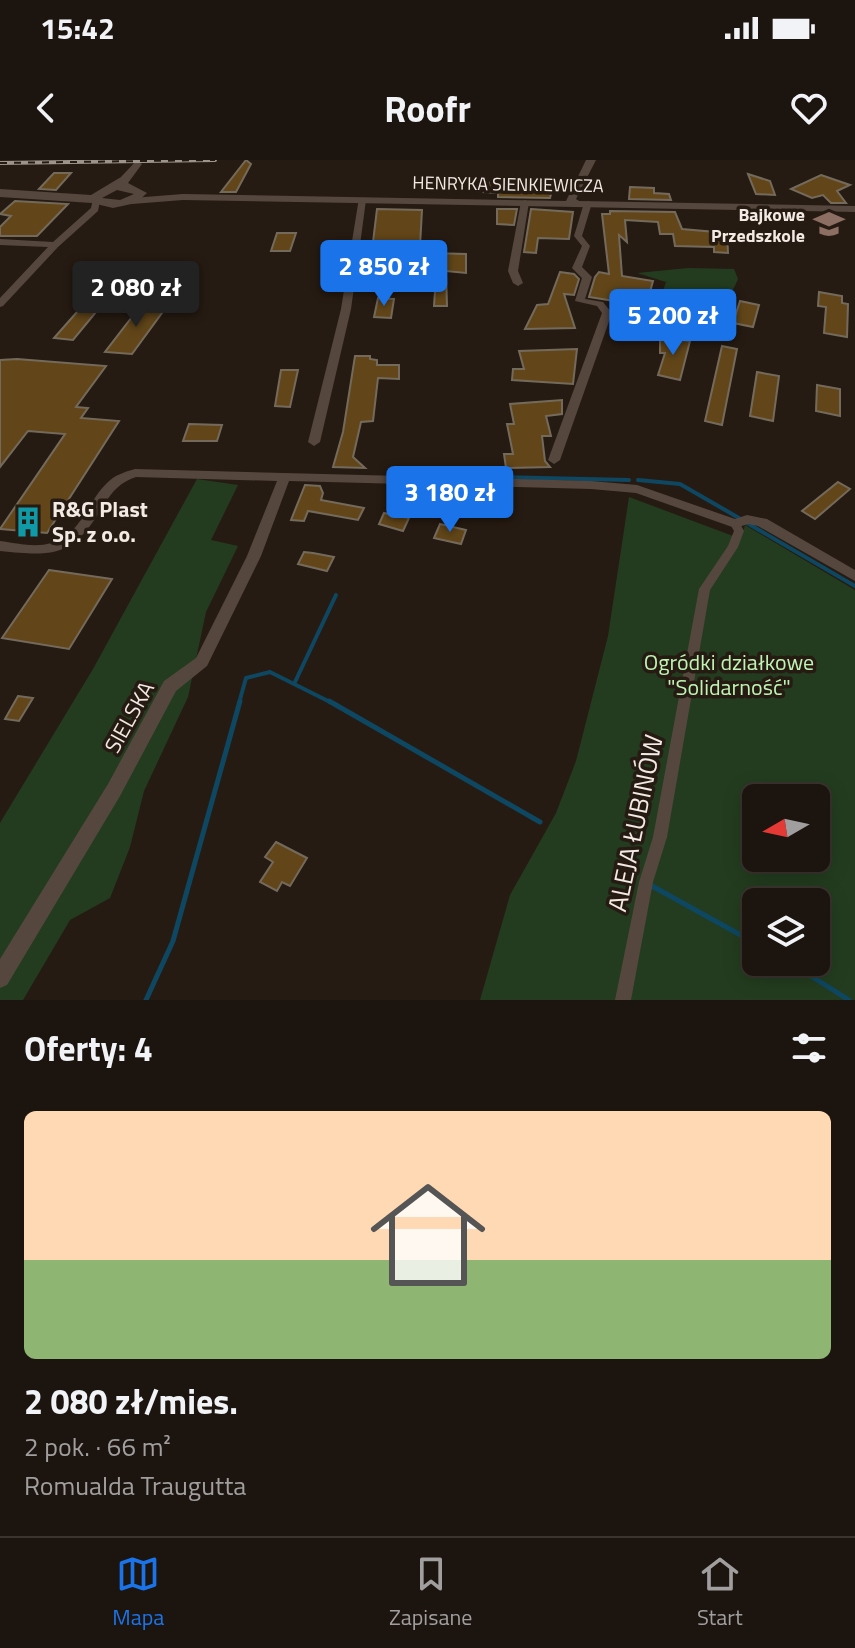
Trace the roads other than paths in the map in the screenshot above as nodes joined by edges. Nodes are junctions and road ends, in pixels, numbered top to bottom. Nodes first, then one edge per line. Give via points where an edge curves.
1 (591, 160) edge
2 (135, 162) edge
3 (585, 177) junction
4 (107, 188) junction
5 (0, 193) edge
6 (26, 194) junction
7 (132, 196) junction
8 (587, 198) junction
9 (96, 200) junction
10 (362, 200) junction
11 (525, 202) junction
12 (575, 203) junction
13 (855, 210) edge
14 (74, 229) junction
15 (0, 242) edge
16 (55, 245) junction
17 (353, 263) junction
18 (415, 264) dead end
19 (518, 283) dead end
20 (0, 304) edge
21 (314, 442) dead end
22 (554, 460) dead end
23 (285, 476) junction
24 (735, 524) junction
25 (0, 546) edge
26 (855, 576) edge
27 (0, 978) edge
28 (623, 1000) edge

1 - 3 street
2 - 4 main road via 125,180
2 - 7 main road
3 - 8 street
3 - 12 street via 571,200
4 - 6 main road
4 - 7 main road
4 - 9 main road
5 - 6 main road
6 - 9 main road
7 - 9 main road
7 - 10 street, HENRYKA SIENKIEWICZA
7 - 14 street
8 - 12 street, HENRYKA SIENKIEWICZA
8 - 13 street, HENRYKA SIENKIEWICZA via 609,204
8 - 22 street via 578,236 586,246 577,268 587,277 580,301 600,304 607,313
9 - 14 street via 95,209
10 - 11 street, HENRYKA SIENKIEWICZA
10 - 17 street
11 - 12 street, HENRYKA SIENKIEWICZA
11 - 19 street via 513,271
14 - 16 street
15 - 16 street
16 - 20 street
17 - 18 street
17 - 21 street
23 - 24 street via 634,488
23 - 25 street via 126,475 109,486 71,541 35,550
23 - 27 street, SIELSKA via 254,556 202,662 170,686
24 - 26 street via 747,519 762,522
24 - 28 street, ALEJA ŁUBINÓW via 739,531 733,547 705,589 660,837

